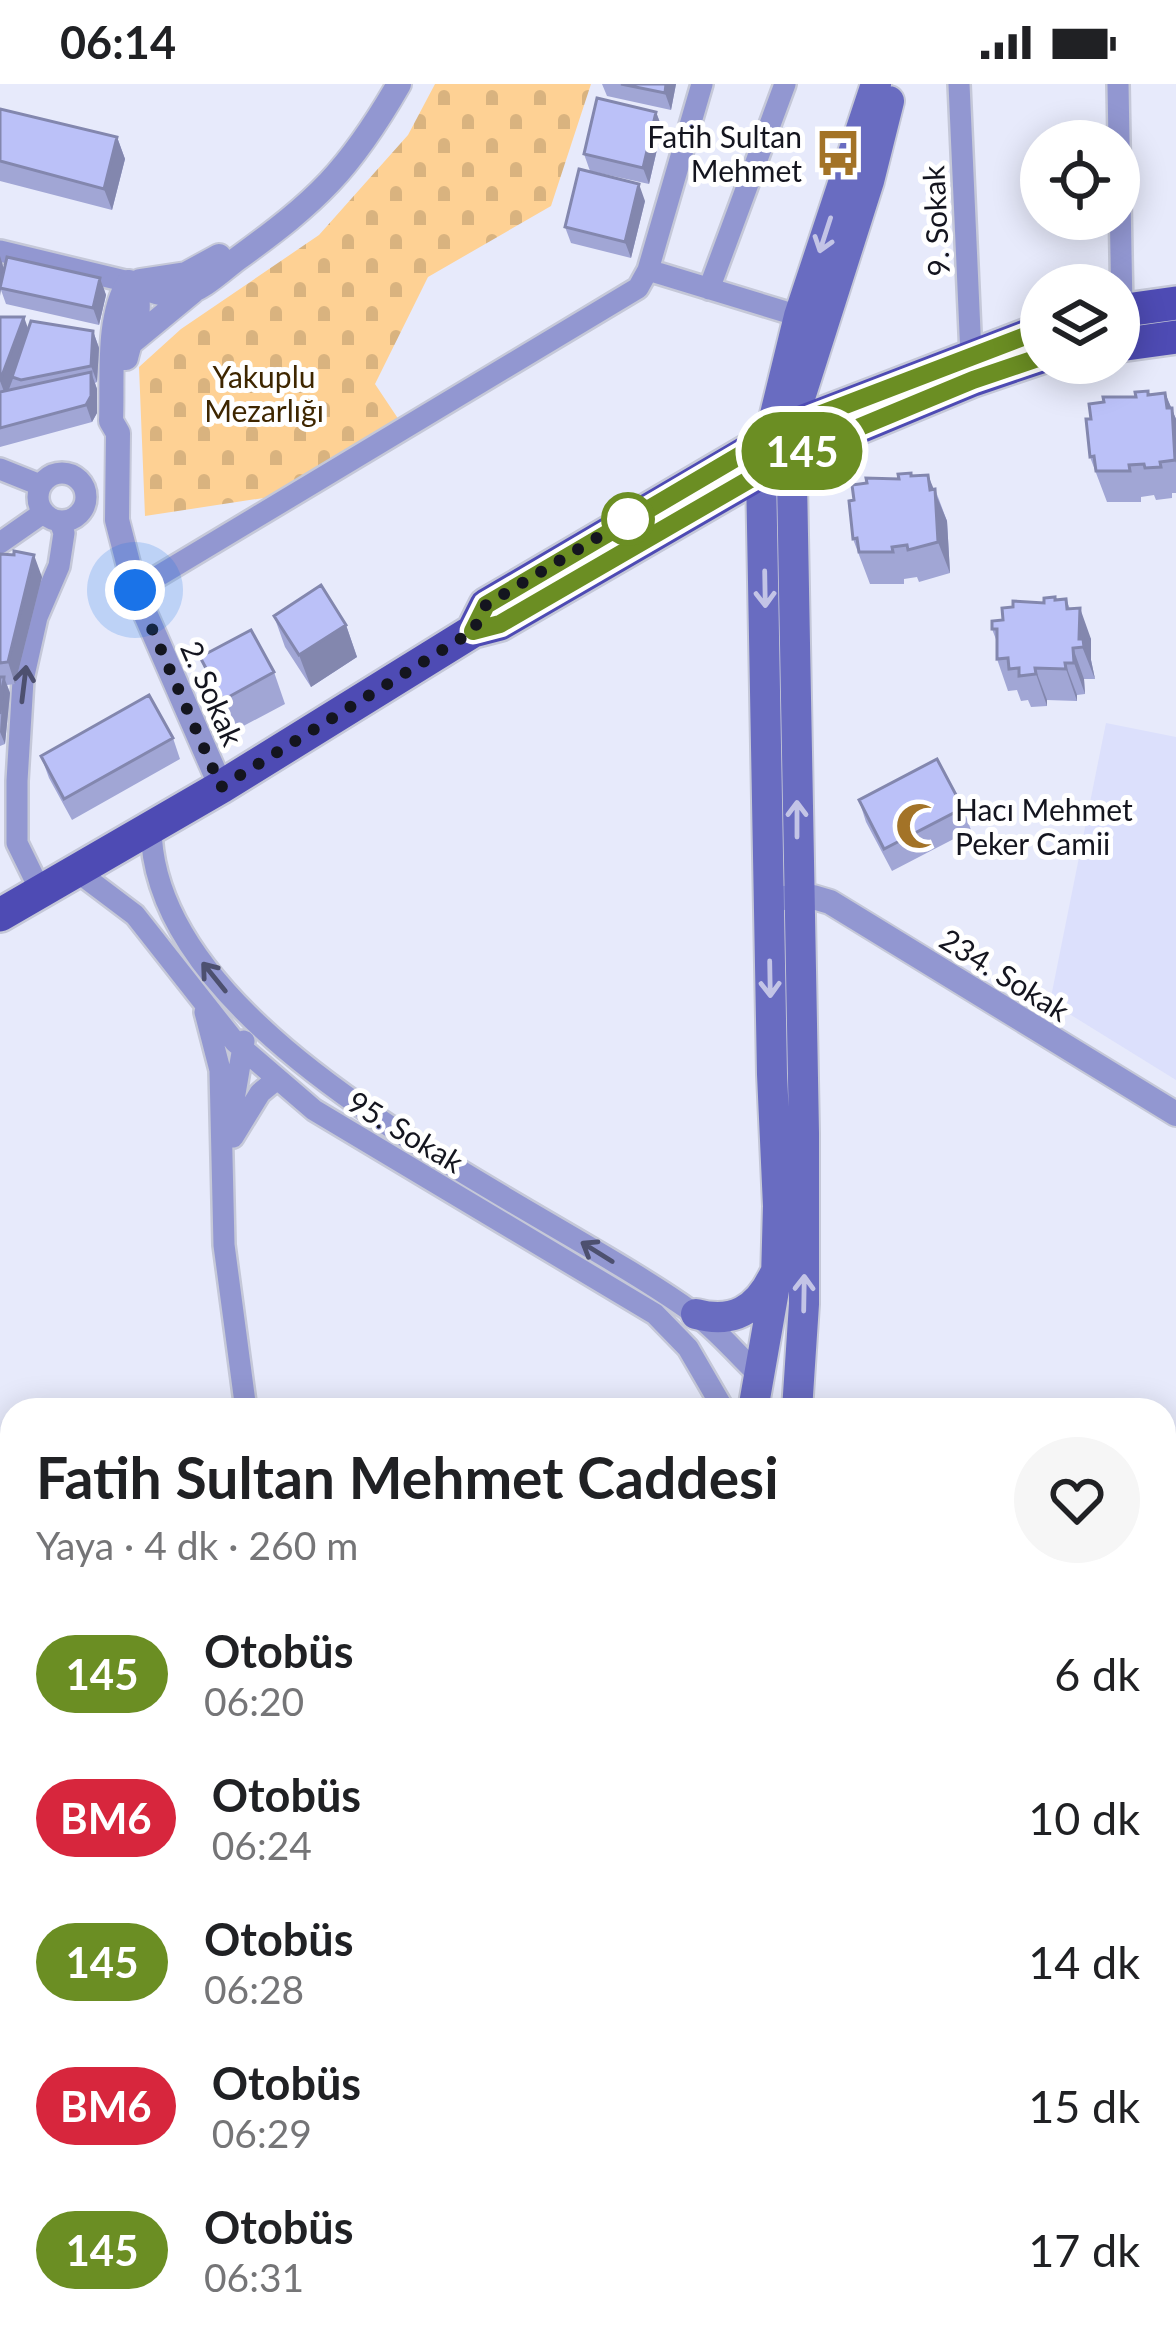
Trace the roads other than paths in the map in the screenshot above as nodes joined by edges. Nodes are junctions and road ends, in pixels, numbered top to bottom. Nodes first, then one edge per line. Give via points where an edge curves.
1 (386, 84) edge
2 (399, 84) edge
3 (702, 84) edge
4 (785, 84) edge
5 (959, 84) edge
6 (1118, 84) edge
7 (876, 86) edge
8 (0, 251) edge
9 (1120, 264) edge
10 (648, 270) junction
11 (129, 282) junction
12 (198, 288) junction
13 (709, 289) junction
14 (1176, 303) edge
15 (1140, 308) edge
16 (799, 316) junction
17 (1020, 338) edge
18 (1176, 338) edge
19 (112, 340) junction
20 (1140, 342) edge
21 (971, 355) junction
22 (1020, 364) edge
23 (777, 448) junction
24 (0, 469) edge
25 (40, 485) junction
26 (82, 511) junction
27 (51, 518) junction
28 (117, 520) junction
29 (0, 543) edge
30 (135, 590) junction
31 (221, 787) junction
32 (152, 827) junction
33 (9, 836) edge
34 (78, 872) junction
35 (41, 892) junction
36 (783, 898) junction
37 (0, 915) edge
38 (200, 997) junction
39 (243, 1008) junction
40 (244, 1049) junction
41 (277, 1079) junction
42 (1176, 1114) edge
43 (391, 1127) junction
44 (376, 1148) junction
45 (223, 1153) junction
46 (777, 1270) junction
47 (696, 1314) junction
48 (759, 1375) junction
49 (244, 1398) edge
50 (717, 1398) edge
51 (755, 1398) edge
52 (777, 1398) edge
53 (798, 1398) edge

1 - 11 street via 344,150 285,209 187,274
2 - 12 street via 320,196
3 - 10 street
4 - 13 street
5 - 21 street, 9. Sokak
6 - 9 street
7 -> 16 main road
7 - 23 main road via 869,181
8 - 11 street
10 - 13 street
10 - 30 street via 638,288
11 - 12 street via 166,295
11 - 19 street, 2. Sokak via 139,301
12 - 19 street
13 - 16 street
14 - 15 main road
16 - 23 main road
17 - 21 main road
18 - 20 main road
19 - 28 street, 2. Sokak
21 - 23 main road
22 - 23 main road
23 - 31 main road via 486,605 473,631
23 - 36 main road
24 - 25 street
25 - 26 street via 60,472 75,477 86,496
25 - 27 street via 37,500
26 - 27 street via 73,520
26 - 28 street
27 - 29 street
33 -> 27 street via 23,680 64,533
28 - 30 street, 2. Sokak
30 - 31 street, 2. Sokak
31 - 32 main road
32 - 34 main road
39 -> 32 street, 95. Sokak via 178,928 160,890
33 - 35 street
34 - 35 main road
34 - 38 street, 95. Sokak via 135,915
35 - 37 main road
36 - 42 street, 234. Sokak via 830,902
36 -> 46 main road
53 -> 36 main road via 804,1304
38 - 40 street, 95. Sokak
38 - 45 street via 220,1070
39 - 40 street
39 - 43 street, 95. Sokak via 308,1069
40 - 41 street, 95. Sokak
40 - 45 street
41 - 44 street, 95. Sokak
41 - 45 street
43 - 44 street
47 -> 43 street, 95. Sokak
44 - 50 street, 95. Sokak via 655,1315 688,1348
45 - 49 street via 224,1245
46 - 47 main road via 749,1310 720,1320
46 - 48 main road
47 - 48 street, 95. Sokak
48 - 51 main road
48 - 52 main road

